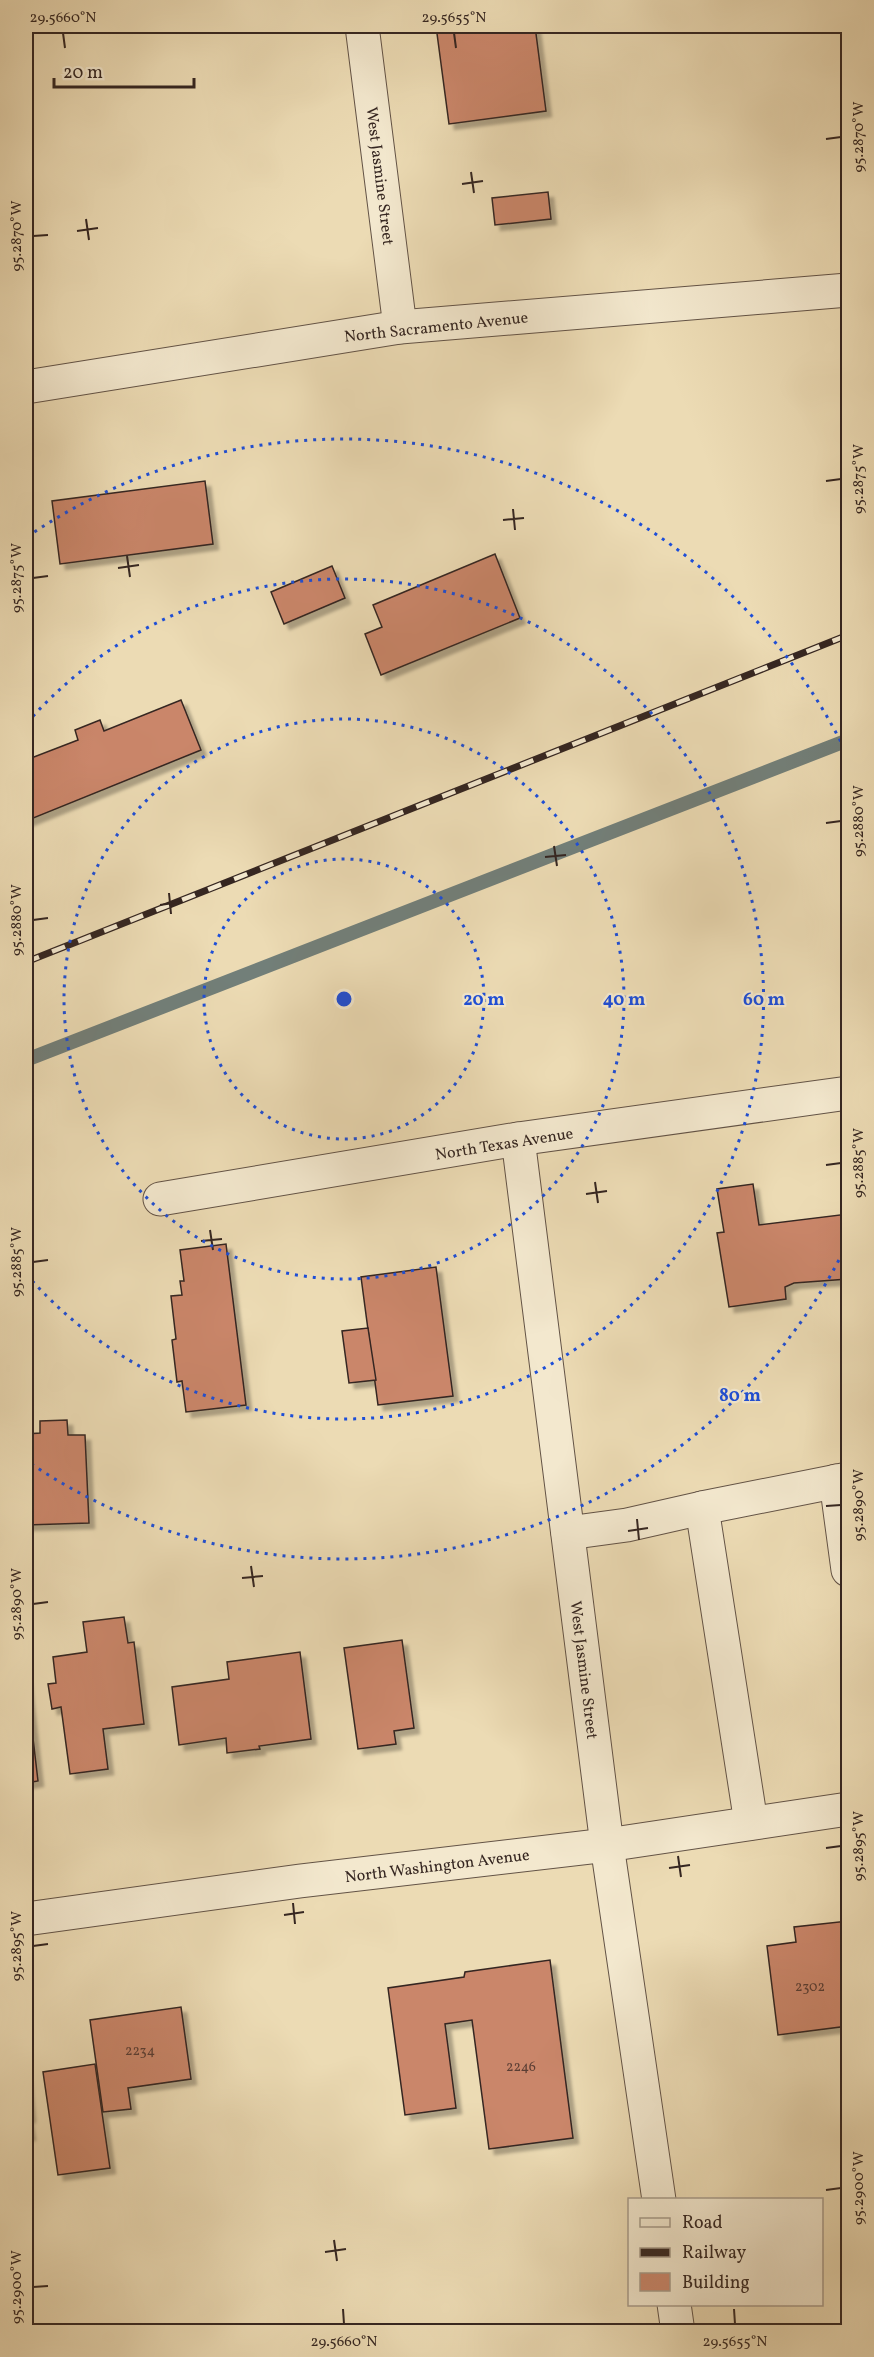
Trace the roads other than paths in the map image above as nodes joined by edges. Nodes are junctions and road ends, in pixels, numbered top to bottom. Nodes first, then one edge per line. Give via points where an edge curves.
1 (362, 26) edge
2 (849, 290) edge
3 (400, 327) junction
4 (26, 387) edge
5 (849, 1093) edge
6 (518, 1139) junction
7 (160, 1199) dead end
8 (842, 1480) edge
9 (702, 1508) junction
10 (568, 1533) junction
11 (849, 1570) edge
12 (849, 1809) edge
13 (751, 1823) junction
14 (607, 1845) junction
15 (26, 1919) edge
16 (659, 2198) edge
17 (674, 2306) edge
18 (678, 2331) edge

1 - 3 street, West Jasmine Street
2 - 3 street, North Sacramento Avenue
3 - 4 street, North Sacramento Avenue
5 - 6 street, North Texas Avenue
6 - 7 street, North Texas Avenue
6 - 10 street, West Jasmine Street
8 - 9 street
8 - 11 street
9 - 10 street
9 - 13 street
10 - 14 street, West Jasmine Street
12 - 13 street, North Washington Avenue
13 - 14 street, North Washington Avenue
14 - 15 street, North Washington Avenue via 300,1881
14 - 16 street, West Jasmine Street
17 - 18 street

